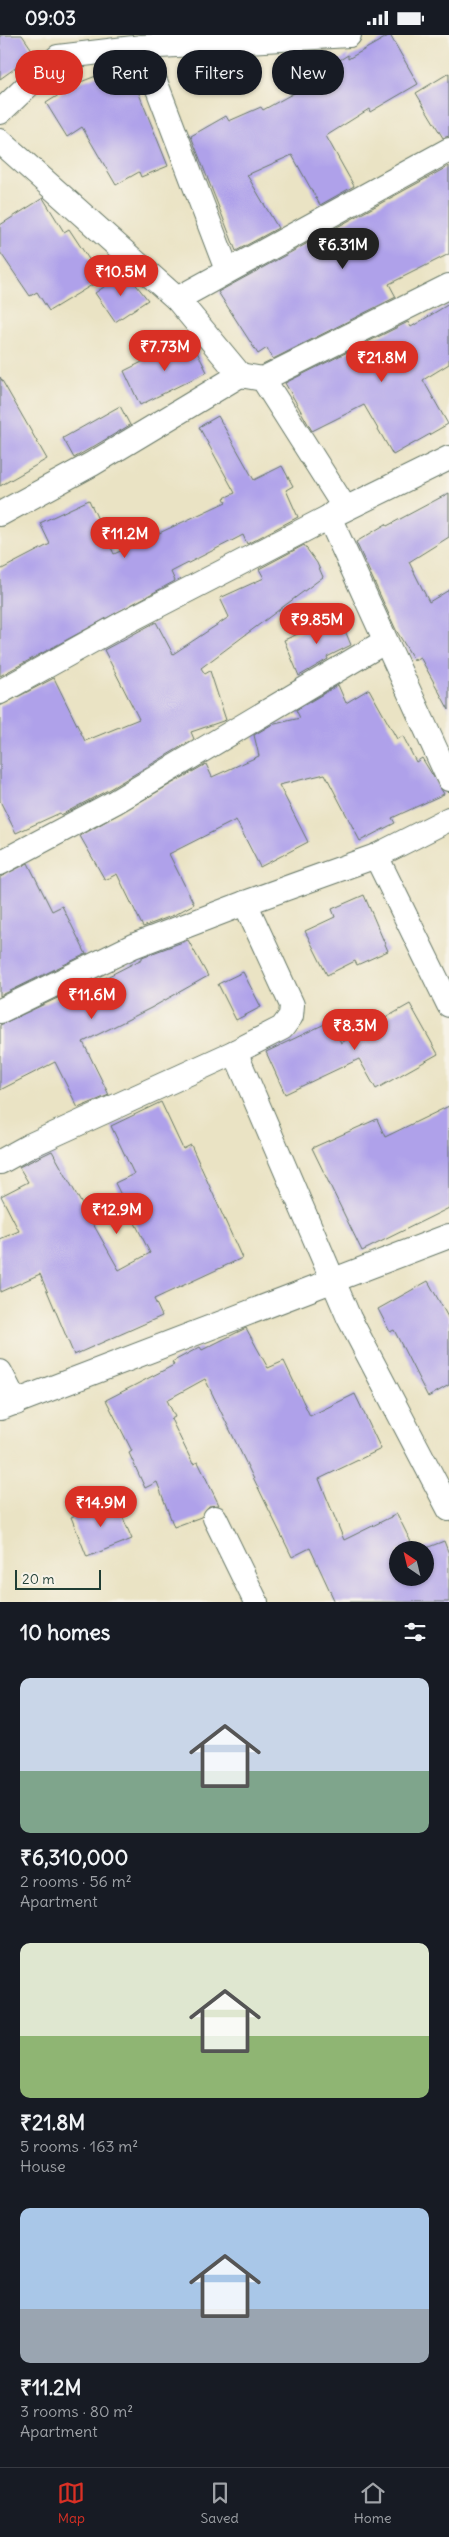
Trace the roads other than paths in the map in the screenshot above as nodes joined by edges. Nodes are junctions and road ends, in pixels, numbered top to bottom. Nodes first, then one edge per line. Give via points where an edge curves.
1 (350, 35) edge
2 (142, 47) junction
3 (0, 112) edge
4 (0, 141) edge
5 (449, 150) edge
6 (227, 270) junction
7 (449, 286) edge
8 (177, 299) junction
9 (251, 377) junction
10 (449, 458) edge
11 (0, 514) edge
12 (329, 517) junction
13 (384, 642) junction
14 (0, 692) edge
15 (449, 779) edge
16 (449, 819) edge
17 (376, 856) junction
18 (0, 863) edge
19 (245, 903) junction
20 (449, 1005) edge
21 (0, 1011) edge
22 (235, 1052) junction
23 (0, 1162) edge
24 (449, 1236) edge
25 (334, 1280) junction
26 (0, 1372) edge
27 (8, 1405) edge
28 (449, 1509) edge
29 (215, 1518) dead end
30 (256, 1602) edge

1 - 2 street
2 - 3 street via 58,57
2 - 6 street
4 - 8 street
5 - 6 street
6 - 8 street
7 - 9 street
8 - 9 street
9 - 11 street
9 - 12 street via 343,505
10 - 12 street
12 - 13 street
12 - 14 street via 122,624
13 - 15 street
13 - 18 street via 114,802
16 - 17 street
17 - 19 street
17 - 20 street
19 - 21 street via 133,946
19 - 22 street via 292,1005 291,1017 282,1028
22 - 23 street
22 - 25 street
24 - 25 street
25 - 27 street
25 - 28 street via 349,1318
26 - 27 street
29 - 30 street

